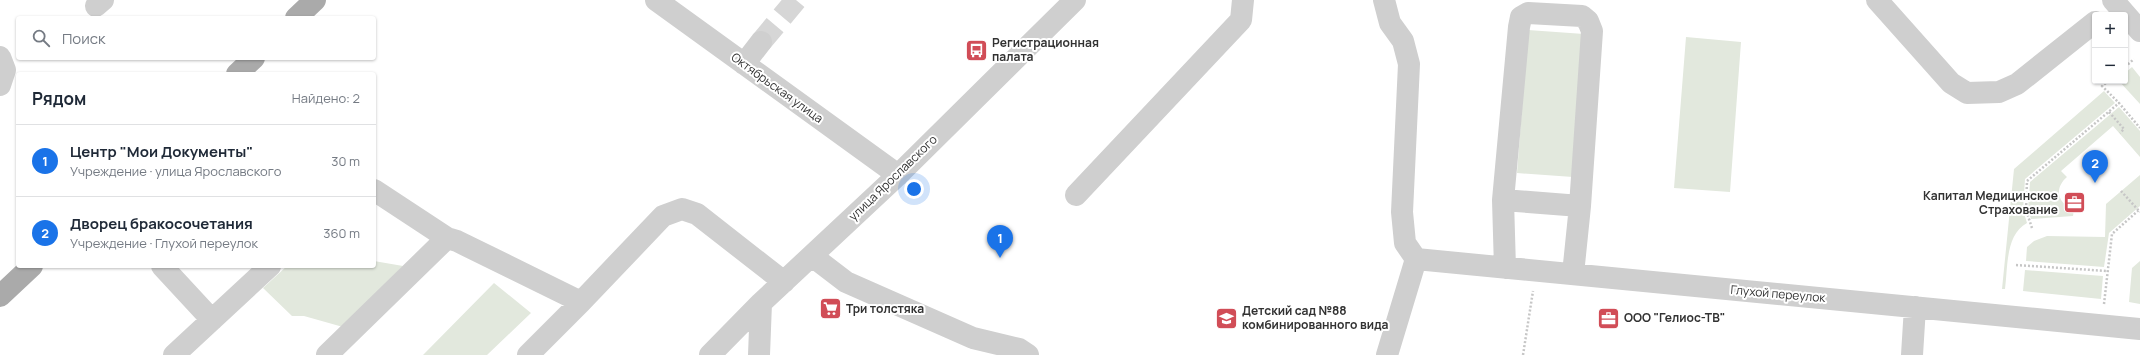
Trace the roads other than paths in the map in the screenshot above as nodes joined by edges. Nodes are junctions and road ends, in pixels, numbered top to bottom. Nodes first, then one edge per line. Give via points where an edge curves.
1 (316, 0) edge
2 (656, 0) edge
3 (1075, 0) edge
4 (1243, 0) edge
5 (1384, 0) edge
6 (1877, 0) edge
7 (2111, 6) edge
8 (298, 16) edge
9 (2092, 24) edge
10 (2140, 31) edge
11 (761, 42) tunnel mouth
12 (0, 57) edge
13 (744, 64) junction
14 (0, 85) edge
15 (898, 175) junction
16 (376, 191) edge
17 (1076, 195) dead end
18 (1503, 200) junction
19 (1580, 206) junction
20 (446, 238) junction
21 (812, 256) junction
22 (1416, 259) junction
23 (30, 268) edge
24 (164, 268) edge
25 (268, 268) edge
26 (1505, 268) junction
27 (1573, 274) junction
28 (784, 282) junction
29 (0, 296) edge
30 (581, 302) junction
31 (761, 303) junction
32 (1915, 307) junction
33 (212, 320) junction
34 (2140, 329) edge
35 (174, 355) edge
36 (327, 355) edge
37 (528, 355) edge
38 (710, 355) edge
39 (759, 355) edge
40 (1028, 355) edge
41 (1387, 355) edge
42 (1912, 355) edge

1 - 8 main road
2 - 13 street, Октябрьская улица
3 - 15 street, улица Ярославского
4 - 17 street via 1241,20
5 - 22 street via 1390,23 1403,40 1409,64 1402,212 1405,244
6 - 9 street via 1951,83 1967,93 1999,92 2017,84
7 - 10 street
11 - 13 street
12 - 14 street via 5,70
13 - 15 street, Октябрьская улица
15 - 21 street, улица Ярославского
16 - 20 street
18 - 19 street
18 - 19 street via 1521,17 1528,13 1582,16 1588,21 1592,31
18 - 26 street
19 - 27 street
20 - 30 street via 457,240
20 - 36 street
21 - 28 street, улица Ярославского
21 - 40 street via 846,282 973,338 1019,349
22 - 26 street, Глухой переулок
22 - 41 street
23 - 29 main road
24 - 33 street
25 - 33 street
26 - 27 street, Глухой переулок
27 - 32 street, Глухой переулок
28 - 30 street via 697,214 682,209 663,216
28 - 31 street, улица Ярославского
30 - 37 street
31 - 38 street, улица Ярославского
31 - 39 street
32 - 34 street, Глухой переулок
32 - 42 street
33 - 35 street

